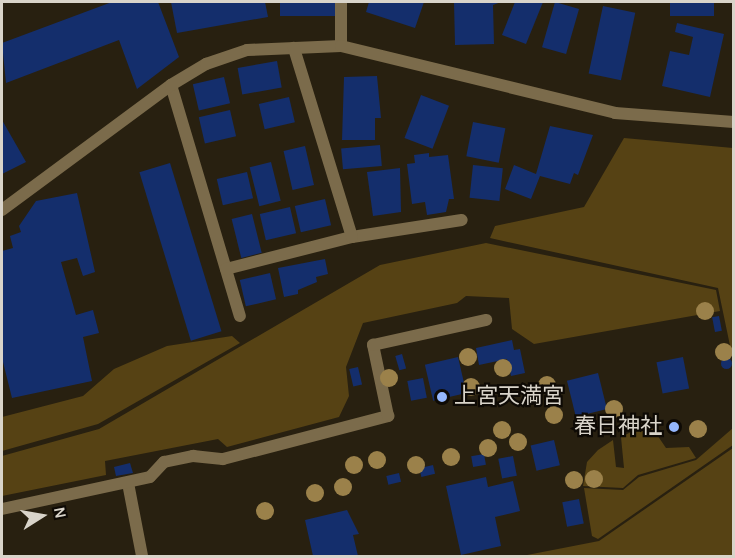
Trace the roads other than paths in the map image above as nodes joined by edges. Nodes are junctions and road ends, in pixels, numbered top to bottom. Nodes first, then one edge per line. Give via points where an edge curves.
1 (341, 2) edge
2 (341, 46) junction
3 (294, 48) junction
4 (171, 85) junction
5 (734, 122) edge
6 (2, 210) edge
7 (462, 220) dead end
8 (352, 237) junction
9 (225, 269) junction
10 (240, 316) dead end
11 (486, 320) dead end
12 (128, 483) junction
13 (2, 509) edge
14 (142, 556) edge

1 - 2 street
2 - 3 street
2 - 5 street via 615,113
3 - 4 street via 248,50 206,64
3 - 8 street
4 - 6 street
4 - 9 street
7 - 8 street
8 - 9 street
9 - 10 street
11 - 12 street via 373,345 388,416 223,459 193,456 164,462 150,477
12 - 13 street
12 - 14 street

